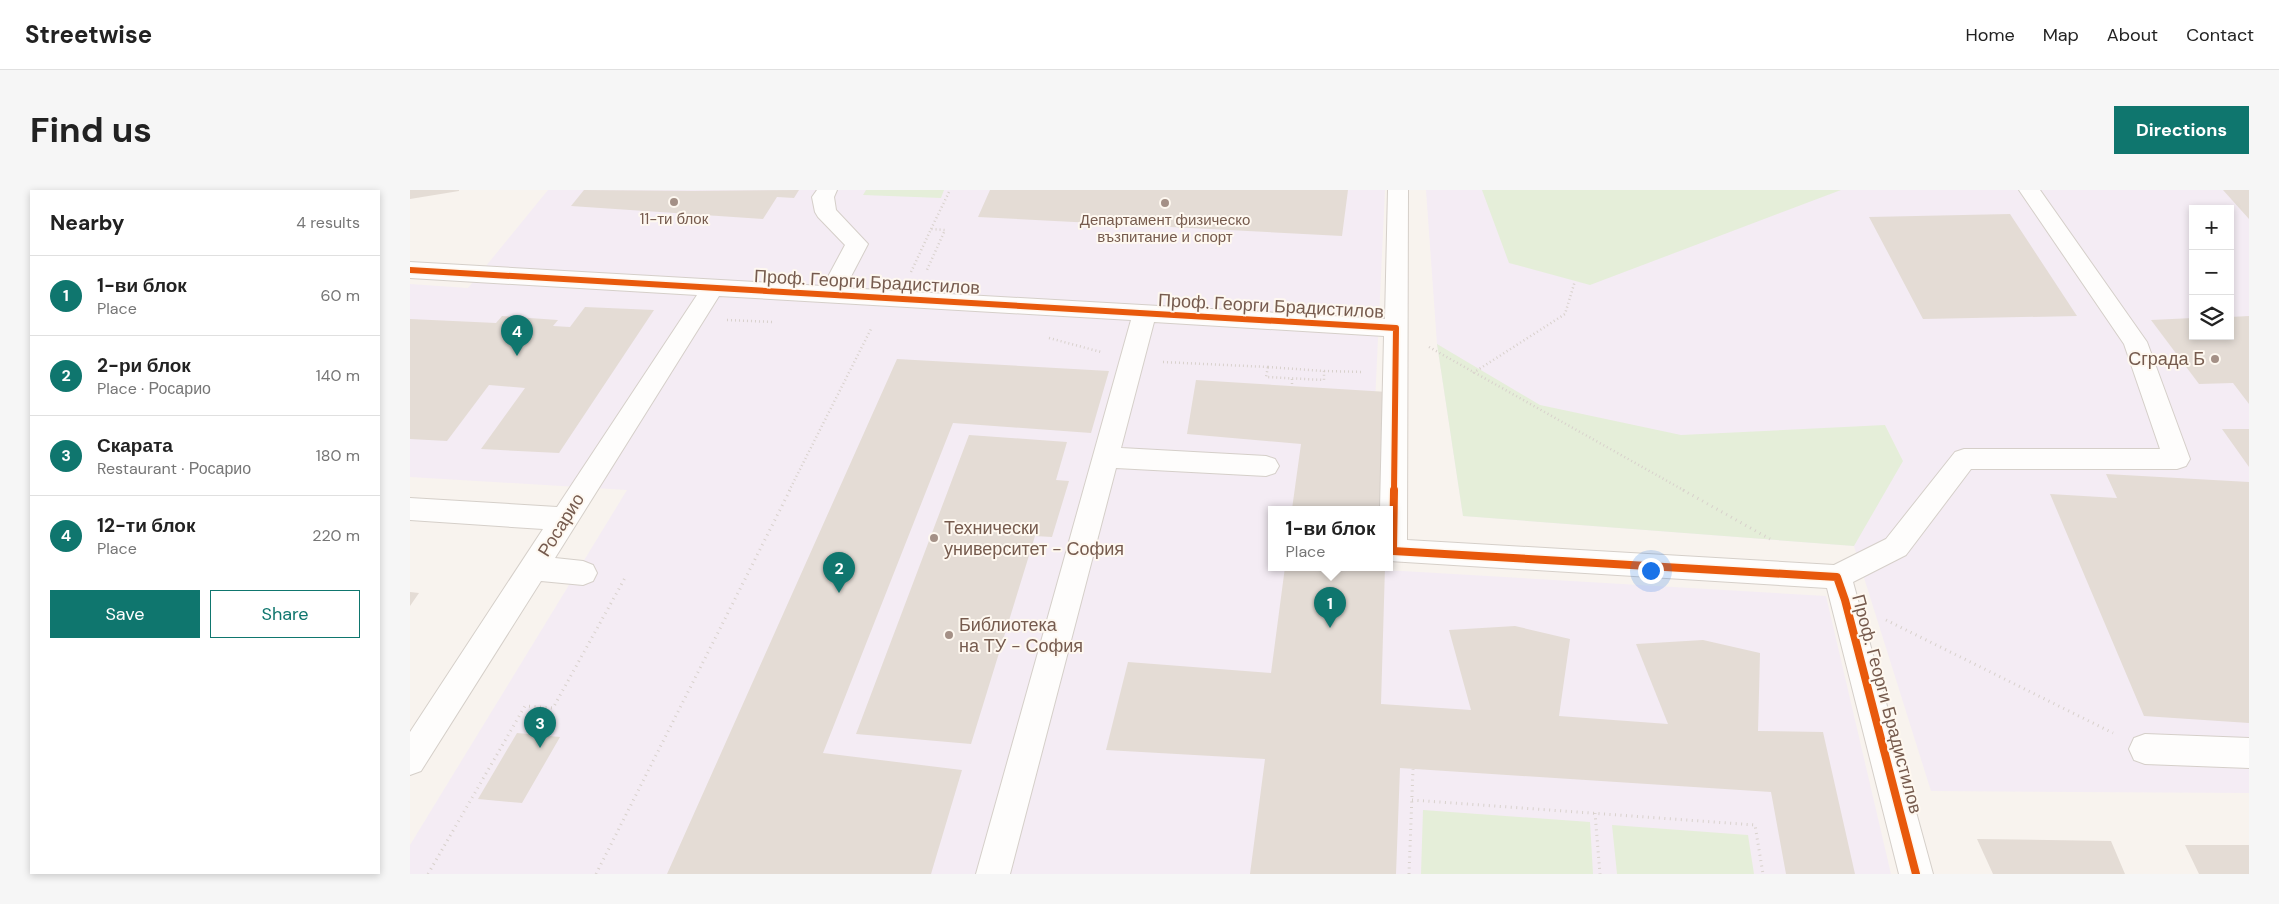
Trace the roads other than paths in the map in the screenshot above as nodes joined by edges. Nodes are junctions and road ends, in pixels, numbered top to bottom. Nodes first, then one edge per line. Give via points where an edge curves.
1 (826, 190) edge
2 (1398, 190) edge
3 (2029, 190) edge
4 (410, 270) edge
5 (712, 289) junction
6 (830, 295) junction
7 (1145, 314) junction
8 (1396, 328) junction
9 (1106, 457) junction
10 (1266, 466) dead end
11 (410, 509) edge
12 (565, 520) junction
13 (534, 568) junction
14 (583, 573) dead end
15 (1841, 588) junction
16 (2145, 749) road end
17 (2249, 753) edge
18 (410, 760) edge
19 (993, 874) edge
20 (1916, 874) edge

1 - 6 street via 823,197 826,212 857,244
2 - 8 street
3 - 15 street via 2135,342 2177,458 1964,459 1896,547
4 - 5 street, Проф. Георги Брадистилов
5 - 6 street, Проф. Георги Брадистилов
5 - 12 street, Росарио
6 - 7 street, Проф. Георги Брадистилов
7 - 8 street, Проф. Георги Брадистилов
7 - 9 street
8 - 15 street, Проф. Георги Брадистилов via 1393,551
9 - 10 street
9 - 19 street
11 - 12 street
12 - 13 street, Росарио
13 - 14 street
13 - 18 street, Росарио
15 - 20 street, Проф. Георги Брадистилов
16 - 17 street

